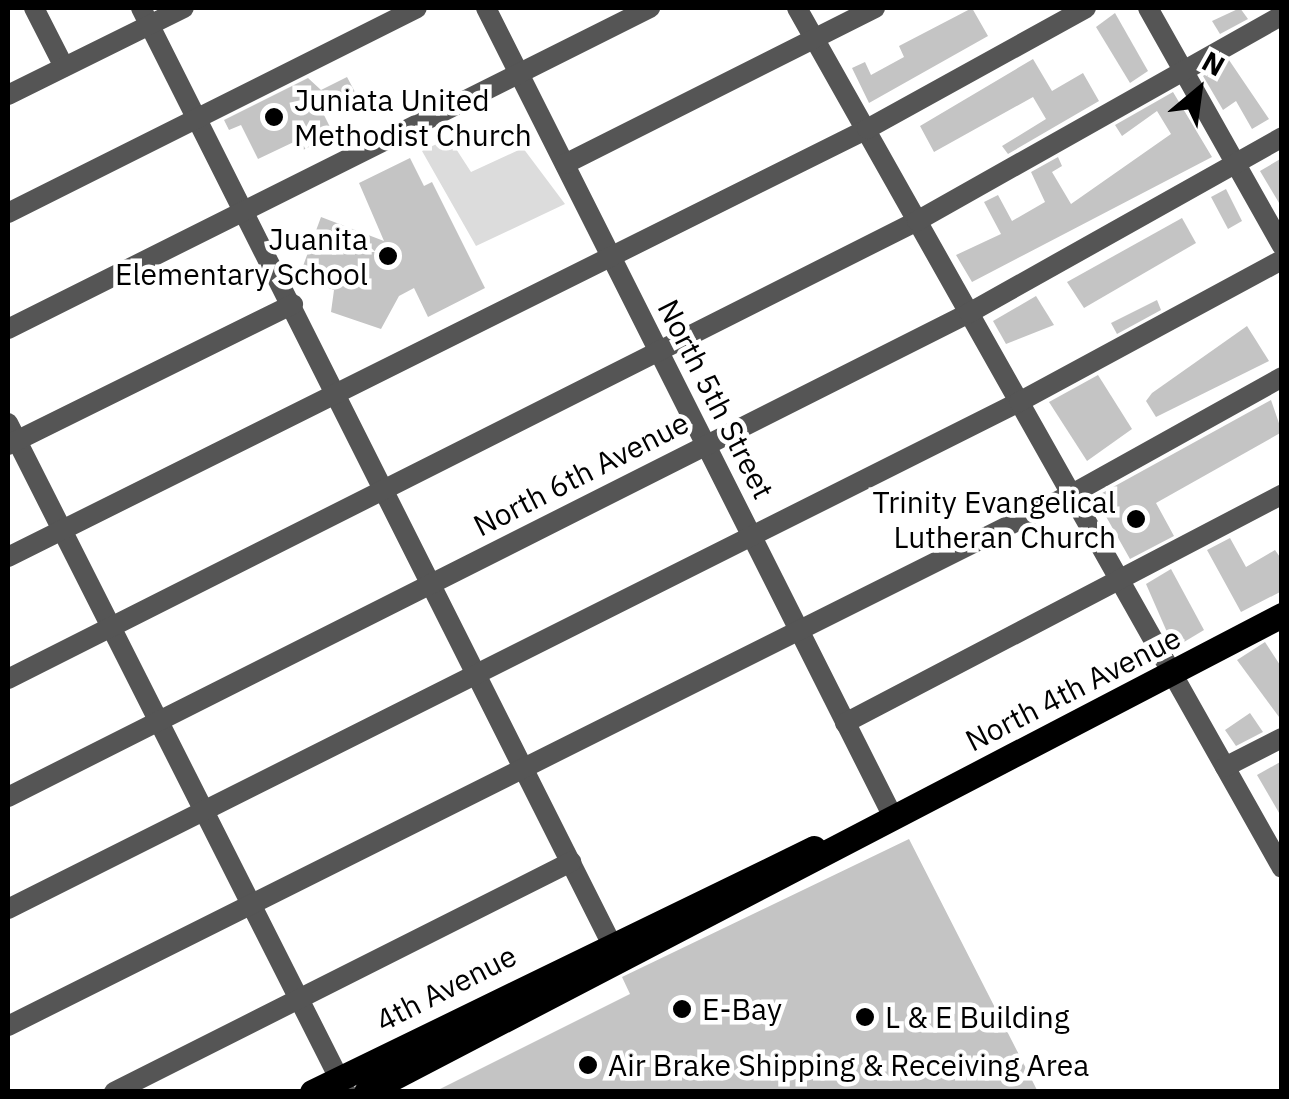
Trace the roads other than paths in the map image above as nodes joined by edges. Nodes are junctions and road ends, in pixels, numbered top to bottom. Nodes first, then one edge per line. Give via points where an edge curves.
1 (34, 8) edge
2 (184, 8) edge
3 (416, 8) edge
4 (486, 8) edge
5 (650, 8) edge
6 (798, 8) edge
7 (876, 8) edge
8 (1086, 8) edge
9 (1148, 8) edge
10 (383, 15) edge
11 (1282, 15) edge
12 (145, 16) edge
13 (816, 41) junction
14 (64, 67) junction
15 (520, 72) junction
16 (1184, 72) junction
17 (8, 95) edge
18 (199, 118) junction
19 (866, 129) junction
20 (1282, 138) edge
21 (565, 164) junction
22 (1234, 164) junction
23 (246, 207) junction
24 (9, 208) edge
25 (918, 221) junction
26 (1282, 246) edge
27 (612, 258) junction
28 (1282, 260) edge
29 (293, 304) junction
30 (969, 313) junction
31 (8, 330) edge
32 (659, 352) junction
33 (1282, 378) edge
34 (338, 395) junction
35 (1020, 402) junction
36 (11, 436) edge
37 (705, 444) junction
38 (385, 492) junction
39 (1072, 494) junction
40 (1282, 495) edge
41 (62, 530) junction
42 (752, 538) junction
43 (8, 558) edge
44 (431, 584) junction
45 (1122, 584) junction
46 (1282, 614) edge
47 (111, 629) junction
48 (798, 630) junction
49 (1174, 676) junction
50 (478, 677) junction
51 (8, 679) edge
52 (158, 722) junction
53 (845, 724) junction
54 (1282, 738) edge
55 (522, 766) junction
56 (1225, 768) junction
57 (8, 797) edge
58 (204, 813) junction
59 (893, 817) junction
60 (571, 862) junction
61 (1282, 868) edge
62 (250, 905) junction
63 (8, 909) edge
64 (615, 952) junction
65 (297, 1001) junction
66 (8, 1026) edge
67 (343, 1085) edge
68 (114, 1092) edge
69 (312, 1092) edge
70 (366, 1092) edge

1 - 14 street
2 - 12 street
3 - 10 street
4 - 15 street, North 5th Street
5 - 15 street
6 - 13 street
7 - 13 street
8 - 19 street
9 - 16 street
10 - 18 street
11 - 16 street
12 - 14 street
12 - 18 street
13 - 19 street
13 - 21 street
14 - 17 street
15 - 21 street, North 5th Street
15 - 23 street
16 - 22 street
16 - 25 street
18 - 23 street
18 - 24 street
19 - 25 street
19 - 27 street
20 - 22 street, North 6th Avenue
21 - 27 street, North 5th Street
22 - 26 street
22 - 30 street, North 6th Avenue
23 - 29 street
23 - 31 street
25 - 30 street
25 - 32 street
27 - 32 street, North 5th Street
27 - 34 street
28 - 35 street
29 - 34 street
29 - 36 street
30 - 35 street
30 - 37 street, North 6th Avenue
32 - 37 street, North 5th Street
32 - 38 street
33 - 39 street
34 - 38 street
34 - 41 street
35 - 39 street
35 - 42 street
36 - 41 street
37 - 42 street, North 5th Street
37 - 44 street, North 6th Avenue
38 - 44 street
38 - 47 street
39 - 45 street
39 - 48 street
40 - 45 street
41 - 43 street
41 - 47 street
42 - 48 street, North 5th Street
42 - 50 street
44 - 50 street
44 - 52 street, North 6th Avenue
45 - 49 street
45 - 53 street
46 - 49 main road, North 4th Avenue
47 - 51 street
47 - 52 street
48 - 53 street, North 5th Street
48 - 55 street
49 - 56 street
49 - 59 main road, North 4th Avenue
50 - 55 street
50 - 58 street
52 - 57 street, North 6th Avenue
52 - 58 street
53 - 59 street, North 5th Street
54 - 56 street
55 - 60 street
55 - 62 street
56 - 61 street
58 - 62 street
58 - 63 street
59 - 64 main road, North 4th Avenue
60 - 64 street
60 - 65 street
62 - 65 street
62 - 66 street
64 - 67 main road, 4th Avenue
64 - 70 main road, 4th Avenue
65 - 67 street
65 - 68 street
67 - 69 main road, 4th Avenue

